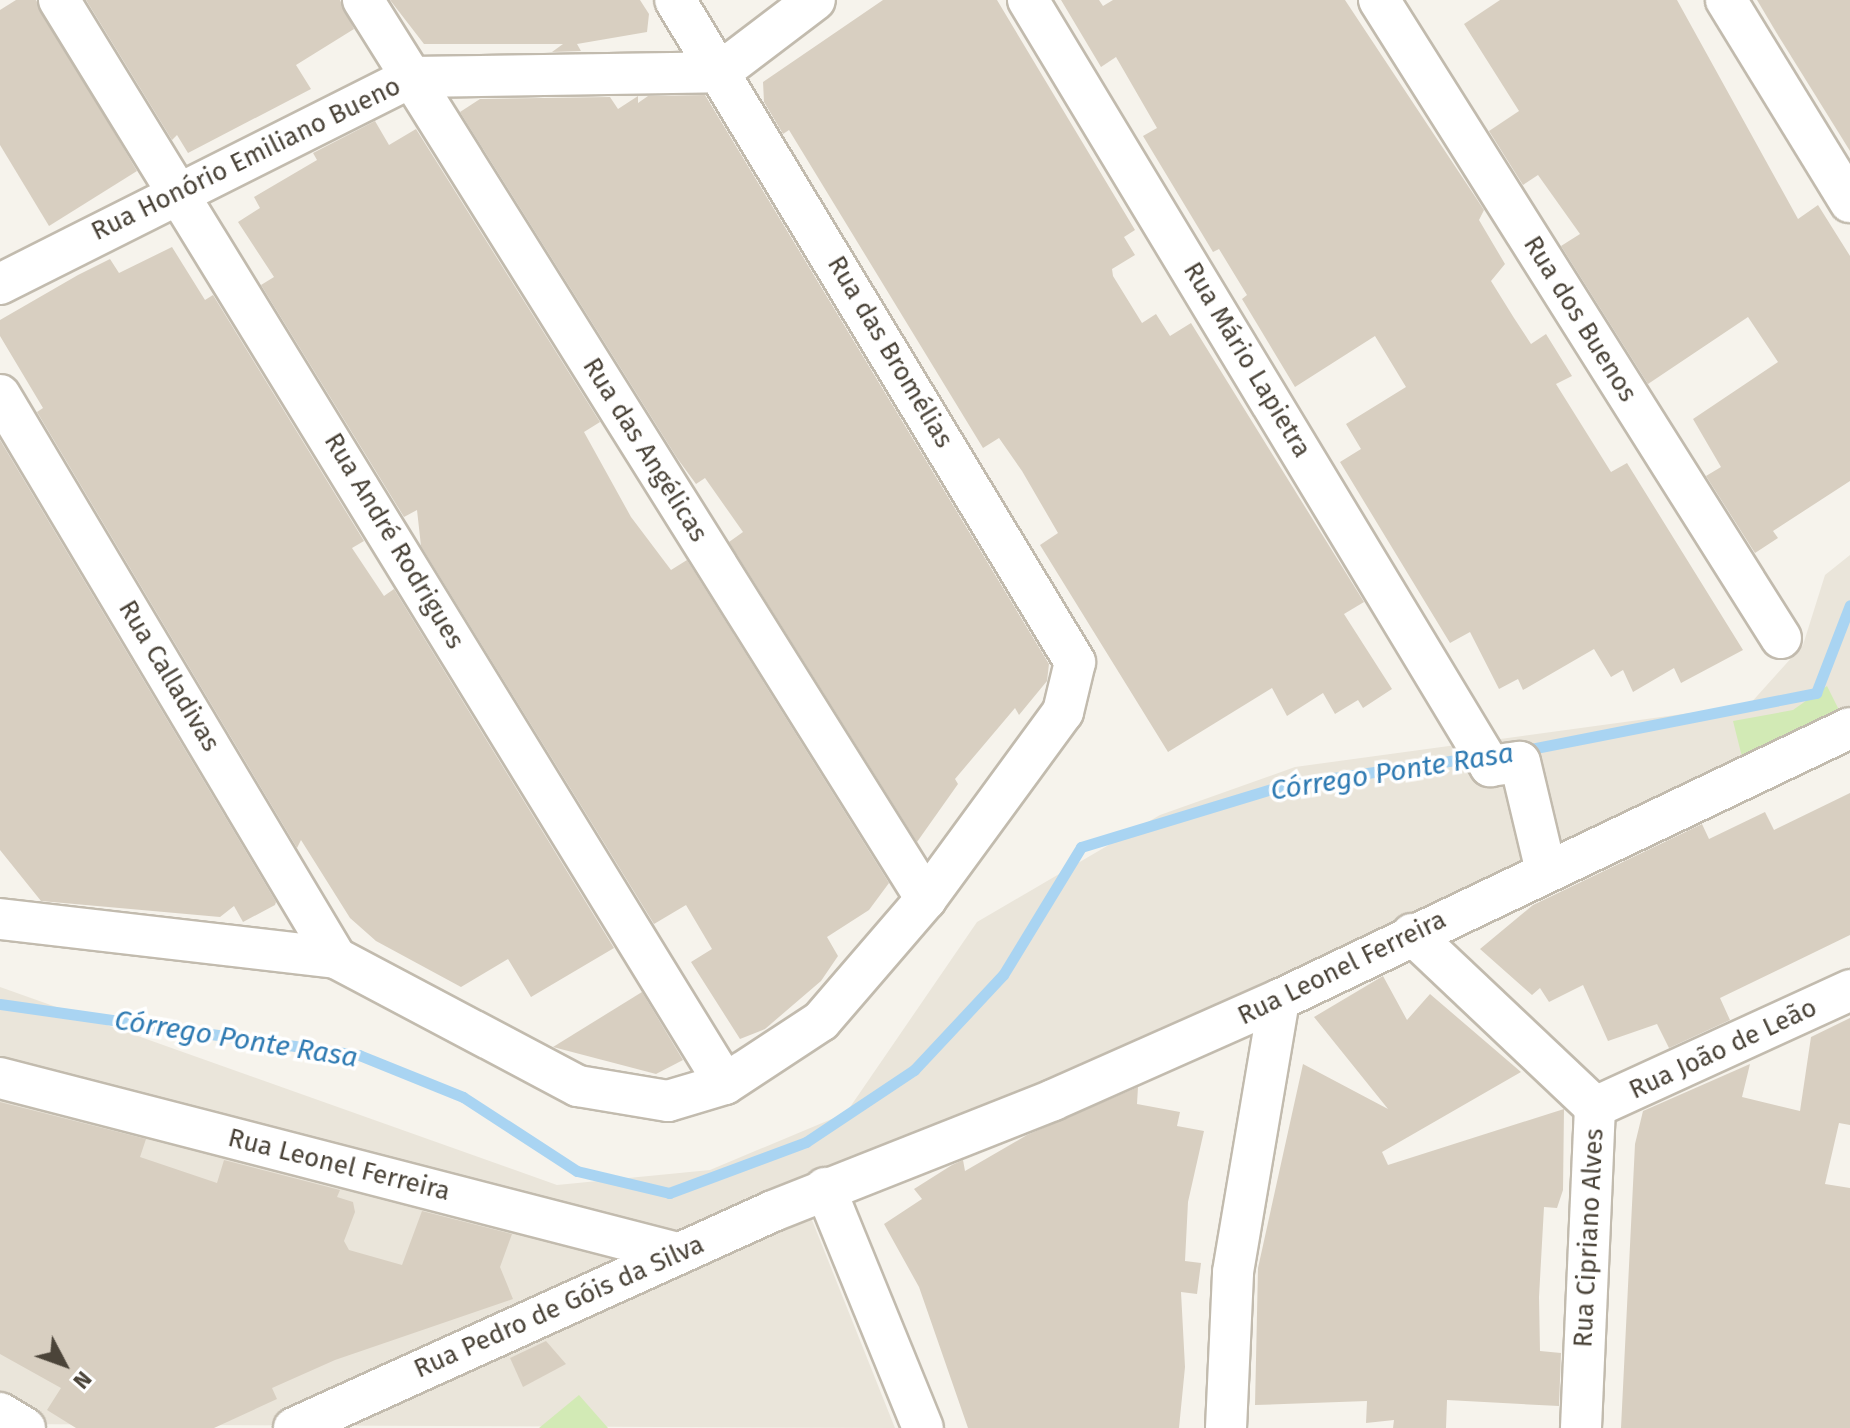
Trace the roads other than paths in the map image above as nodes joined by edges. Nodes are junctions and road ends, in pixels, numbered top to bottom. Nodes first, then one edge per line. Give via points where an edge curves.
1 (59, 0) edge
2 (363, 0) edge
3 (675, 0) edge
4 (815, 0) edge
5 (1028, 0) edge
6 (1379, 0) edge
7 (1726, 0) edge
8 (720, 72) junction
9 (411, 77) junction
10 (180, 189) junction
11 (1850, 202) edge
12 (0, 284) edge
13 (0, 395) edge
14 (1781, 638) dead end
15 (1850, 728) edge
16 (1546, 871) junction
17 (926, 899) junction
18 (2, 915) edge
19 (1412, 934) junction
20 (336, 958) junction
21 (1850, 990) edge
22 (1279, 1000) junction
23 (0, 1078) edge
24 (725, 1084) junction
25 (1595, 1107) junction
26 (825, 1188) junction
27 (677, 1253) junction
28 (0, 1413) edge
29 (25, 1428) edge
30 (294, 1428) edge
31 (923, 1428) edge
32 (1226, 1428) edge
33 (1581, 1428) edge

1 - 10 street, Rua André Rodrigues
2 - 9 street, Rua das Angélicas
3 - 8 street, Rua das Bromélias
4 - 8 street
5 - 16 street, Rua Mário Lapietra via 1477,740 1520,762
6 - 14 street, Rua dos Buenos
7 - 11 street
8 - 9 street, Rua Honório Emiliano Bueno
8 - 17 street, Rua das Bromélias via 1075,662 1063,712
9 - 10 street, Rua Honório Emiliano Bueno
9 - 17 street, Rua das Angélicas
10 - 12 street, Rua Honório Emiliano Bueno
10 - 24 street, Rua André Rodrigues
13 - 20 street, Rua Calladivas
15 - 16 street, Rua Leonel Ferreira
16 - 19 street, Rua Leonel Ferreira
17 - 24 street via 821,1021
18 - 20 street
19 - 22 street, Rua Leonel Ferreira
19 - 25 street, Rua Cipriano Alves
20 - 24 street via 578,1086 668,1101
21 - 25 street, Rua João de Leão
22 - 26 street, Rua Leonel Ferreira via 1053,1100
22 - 32 street via 1233,1272
23 - 27 street, Rua Leonel Ferreira
25 - 33 street, Rua Cipriano Alves
26 - 27 street, Rua Pedro de Góis da Silva
26 - 31 street
27 - 30 street, Rua Pedro de Góis da Silva
28 - 29 street

